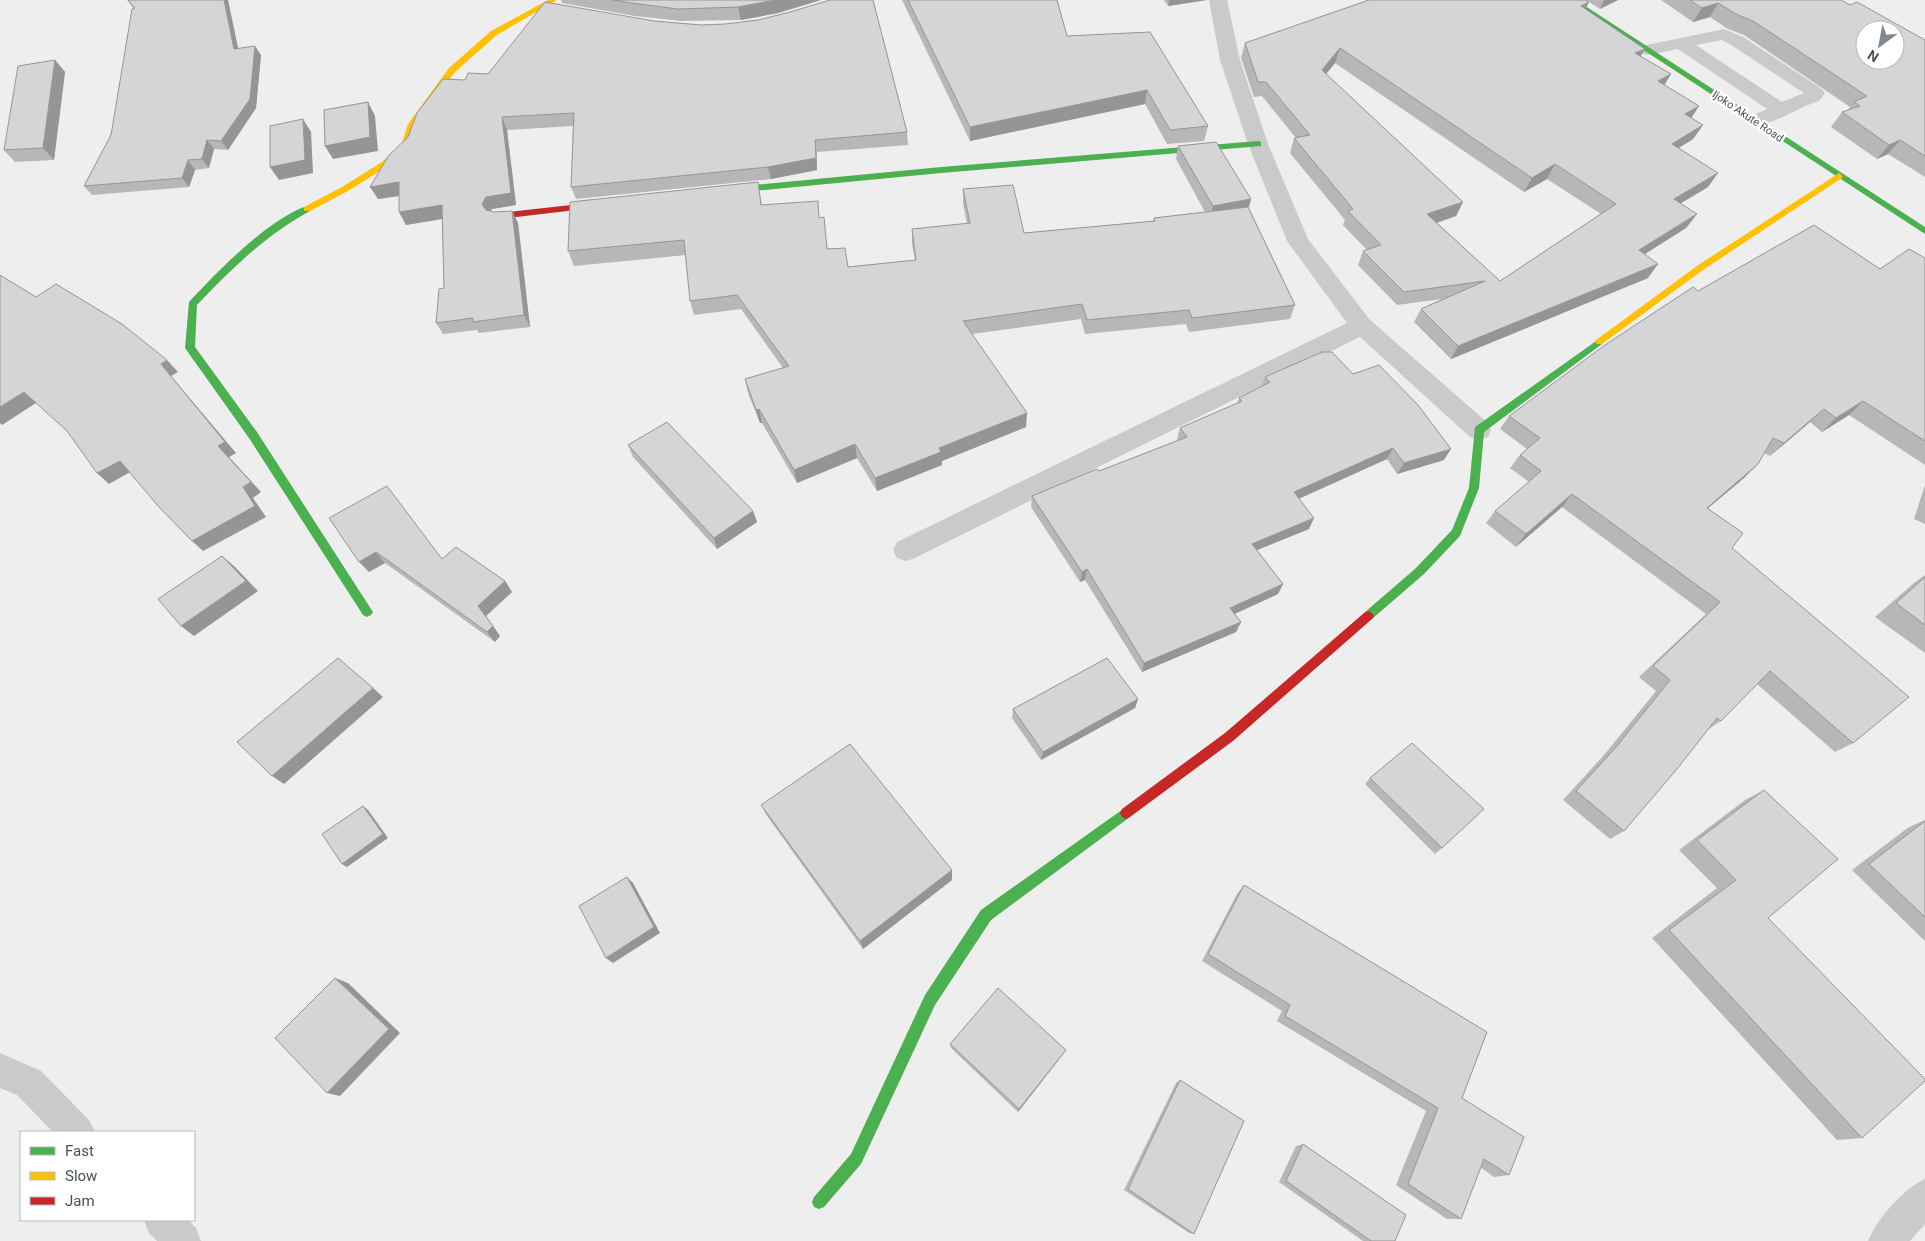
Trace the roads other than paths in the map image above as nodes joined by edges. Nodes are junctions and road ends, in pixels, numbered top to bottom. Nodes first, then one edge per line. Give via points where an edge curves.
1 (1218, 0) edge
2 (1571, 0) edge
3 (547, 3) edge
4 (571, 12) edge
5 (1681, 43) junction
6 (1648, 50) junction
7 (1782, 110) junction
8 (1755, 120) junction
9 (1258, 144) junction
10 (1839, 176) junction
11 (708, 192) edge
12 (620, 202) edge
13 (500, 216) edge
14 (1925, 231) edge
15 (1362, 326) junction
16 (1479, 430) junction
17 (906, 550) dead end
18 (367, 612) dead end
19 (0, 1070) edge
20 (76, 1131) edge
21 (1925, 1196) edge
22 (818, 1202) dead end
23 (163, 1221) edge
24 (183, 1241) edge
25 (1886, 1241) edge

1 - 9 street via 1230,60
2 - 6 street, Ijoko Akute Road
3 - 4 street
3 - 18 street via 494,32 452,70 412,124 406,144 385,164 291,217 224,270 192,304 190,348 253,435
5 - 6 lane
5 - 7 lane
5 - 7 lane via 1724,34 1816,93
6 - 8 street, Ijoko Akute Road
7 - 8 lane
8 - 10 street, Ijoko Akute Road
9 - 11 street
9 - 15 street via 1298,241
10 - 14 street, Ijoko Akute Road
10 - 16 street via 1700,268
12 - 13 street
15 - 16 street
15 - 17 street
16 - 22 street via 1474,488 1456,534 1420,571 1229,737 986,915 930,1000 856,1158
19 - 20 street via 29,1083
21 - 25 street
23 - 24 street

